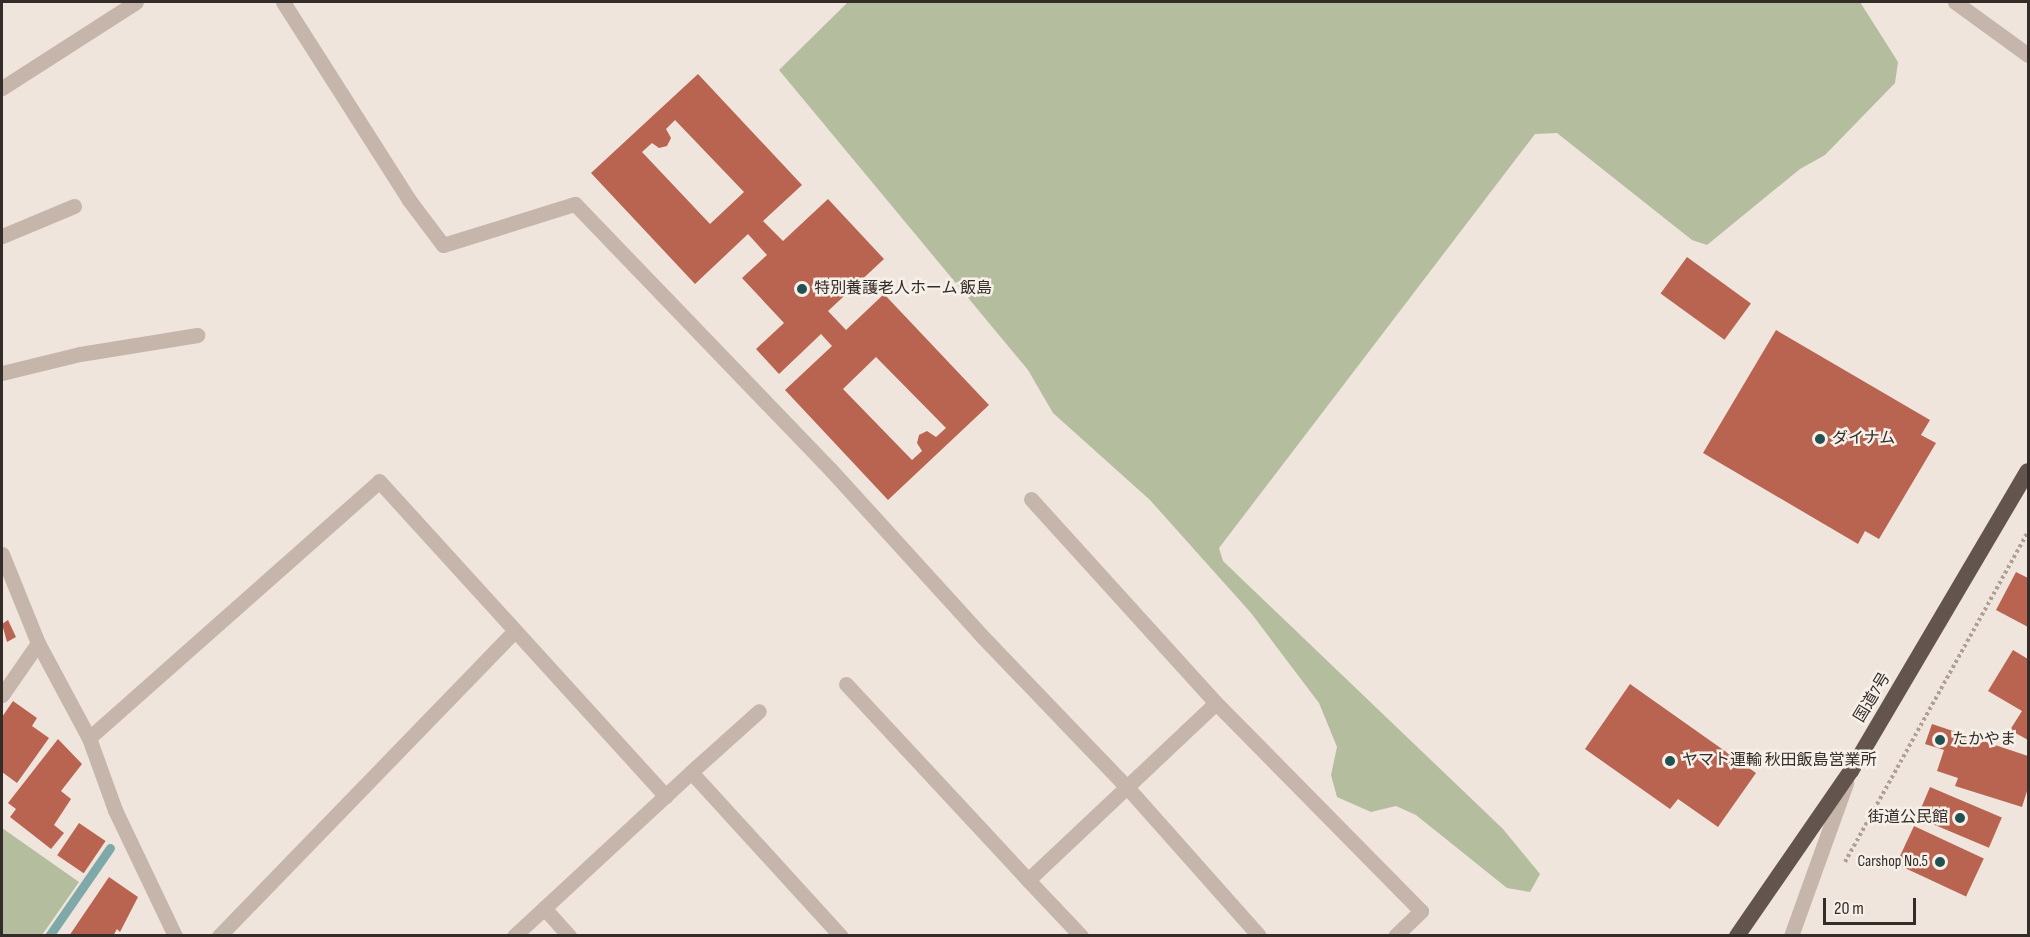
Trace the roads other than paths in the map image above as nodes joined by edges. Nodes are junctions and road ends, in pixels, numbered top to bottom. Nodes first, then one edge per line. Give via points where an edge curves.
1 (136, 2) edge
2 (283, 2) edge
3 (1955, 2) edge
4 (2028, 55) edge
5 (2, 88) edge
6 (74, 206) dead end
7 (2, 236) edge
8 (197, 335) dead end
9 (2, 373) edge
10 (2028, 471) edge
11 (1031, 499) dead end
12 (2, 554) edge
13 (515, 631) junction
14 (38, 643) junction
15 (846, 684) dead end
16 (2, 695) edge
17 (1216, 703) junction
18 (759, 711) dead end
19 (89, 738) junction
20 (1851, 771) junction
21 (691, 772) junction
22 (1126, 786) junction
23 (666, 796) junction
24 (1028, 880) junction
25 (544, 908) junction
26 (175, 936) edge
27 (219, 936) edge
28 (514, 936) edge
29 (569, 936) edge
30 (841, 936) edge
31 (1081, 936) edge
32 (1259, 936) edge
33 (1395, 936) edge
34 (1737, 936) edge
35 (1791, 936) edge

1 - 5 street
2 - 22 street via 409,200 443,245 575,204
3 - 4 street
6 - 7 street
8 - 9 street via 80,354
10 - 20 highway, 国道7号
11 - 17 street
12 - 14 street
13 - 19 street via 379,481
13 - 23 street
13 - 27 street
14 - 16 street
14 - 19 street
15 - 24 street
17 - 22 street
17 - 33 street via 1421,911
18 - 21 street
19 - 26 street via 115,810
20 - 34 highway, 国道7号
20 - 35 street
21 - 23 street
21 - 30 street
22 - 24 street
22 - 32 street
23 - 25 street
24 - 31 street
25 - 28 street
25 - 29 street

